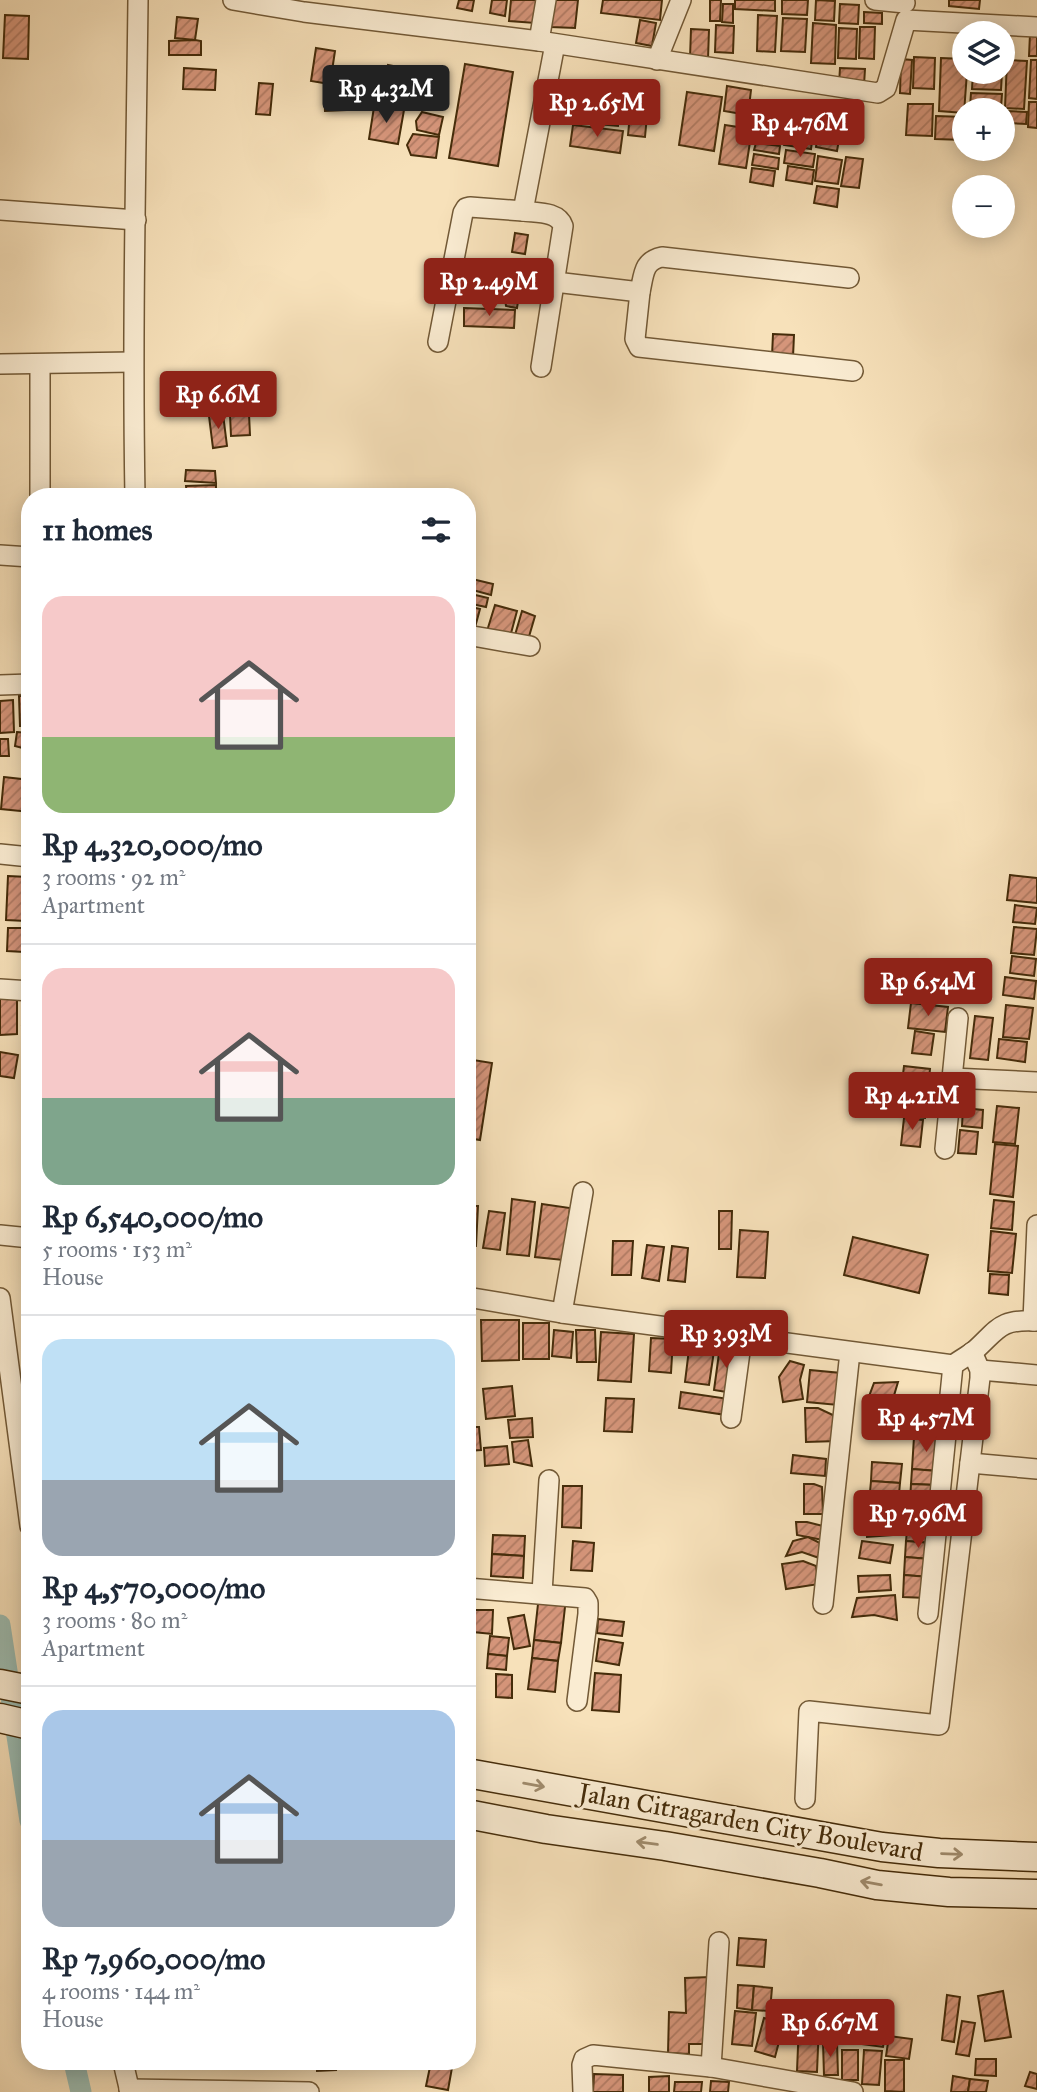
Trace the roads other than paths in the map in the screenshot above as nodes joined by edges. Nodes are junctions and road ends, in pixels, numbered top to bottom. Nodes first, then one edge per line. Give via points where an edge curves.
1 (138, 0) edge
2 (233, 0) edge
3 (546, 0) edge
4 (681, 0) edge
5 (875, 0) edge
6 (267, 3) edge
7 (905, 8) edge
8 (1037, 27) edge
9 (547, 43) junction
10 (657, 60) junction
11 (0, 210) edge
12 (523, 211) junction
13 (136, 220) junction
14 (849, 278) dead end
15 (555, 282) junction
16 (640, 292) junction
17 (438, 342) dead end
18 (133, 362) junction
19 (0, 364) edge
20 (40, 364) junction
21 (541, 367) dead end
22 (853, 371) dead end
23 (40, 488) edge
24 (135, 488) edge
25 (0, 555) edge
26 (21, 556) edge
27 (476, 637) edge
28 (530, 646) dead end
29 (21, 684) edge
30 (0, 685) edge
31 (0, 854) edge
32 (21, 856) edge
33 (0, 989) edge
34 (21, 990) edge
35 (958, 1018) dead end
36 (952, 1078) junction
37 (1037, 1082) edge
38 (945, 1149) dead end
39 (583, 1192) dead end
40 (1037, 1225) edge
41 (0, 1235) edge
42 (21, 1237) edge
43 (0, 1298) edge
44 (476, 1299) edge
45 (562, 1313) junction
46 (1035, 1315) edge
47 (742, 1337) junction
48 (850, 1352) junction
49 (976, 1361) junction
50 (953, 1365) junction
51 (1037, 1375) edge
52 (731, 1418) dead end
53 (21, 1458) edge
54 (970, 1463) junction
55 (1037, 1469) edge
56 (549, 1480) dead end
57 (476, 1589) edge
58 (542, 1593) junction
59 (823, 1604) dead end
60 (928, 1614) dead end
61 (0, 1684) edge
62 (21, 1688) edge
63 (577, 1701) dead end
64 (0, 1718) edge
65 (21, 1723) edge
66 (476, 1775) edge
67 (804, 1799) dead end
68 (476, 1816) edge
69 (1037, 1857) edge
70 (1037, 1894) edge
71 (719, 1942) dead end
72 (711, 2067) junction
73 (125, 2070) edge
74 (130, 2090) edge
75 (309, 2092) edge
76 (583, 2092) edge
77 (853, 2092) edge

1 - 13 street
2 - 6 street
3 - 9 street
4 - 10 street
5 - 7 street
6 - 9 street via 304,12
7 - 8 street
7 - 10 street via 886,88 878,93
9 - 10 street
9 - 12 street
11 - 13 street
12 - 15 street via 562,220
12 - 17 street via 466,208
13 - 18 street
14 - 16 street via 663,257 647,265
15 - 16 street
15 - 21 street
16 - 22 street via 635,339 639,346
18 - 20 street
18 - 24 street
19 - 20 street
20 - 23 street
25 - 26 street
27 - 28 street
29 - 30 street
31 - 32 street
33 - 34 street
35 - 36 street
36 - 37 street
36 - 38 street
39 - 45 street
40 - 46 street
41 - 42 street
43 - 53 street
44 - 45 street
45 - 47 street
46 - 49 street via 997,1328
47 - 48 street
47 - 52 street
48 - 50 street
48 - 59 street
49 - 50 street
49 - 51 street
49 - 54 street
50 - 60 street
54 - 55 street
54 - 67 street via 939,1725 810,1711
56 - 58 street
57 - 58 street
58 - 63 street via 585,1598 588,1603
61 - 62 main road
64 - 65 main road
66 -> 69 main road, Jalan Citragarden City Boulevard via 882,1847
70 -> 68 main road, Jalan Citragarden City Boulevard via 877,1885
71 - 72 street
72 - 76 street via 593,2055 582,2064
72 - 77 street
73 - 74 street
74 - 75 street

